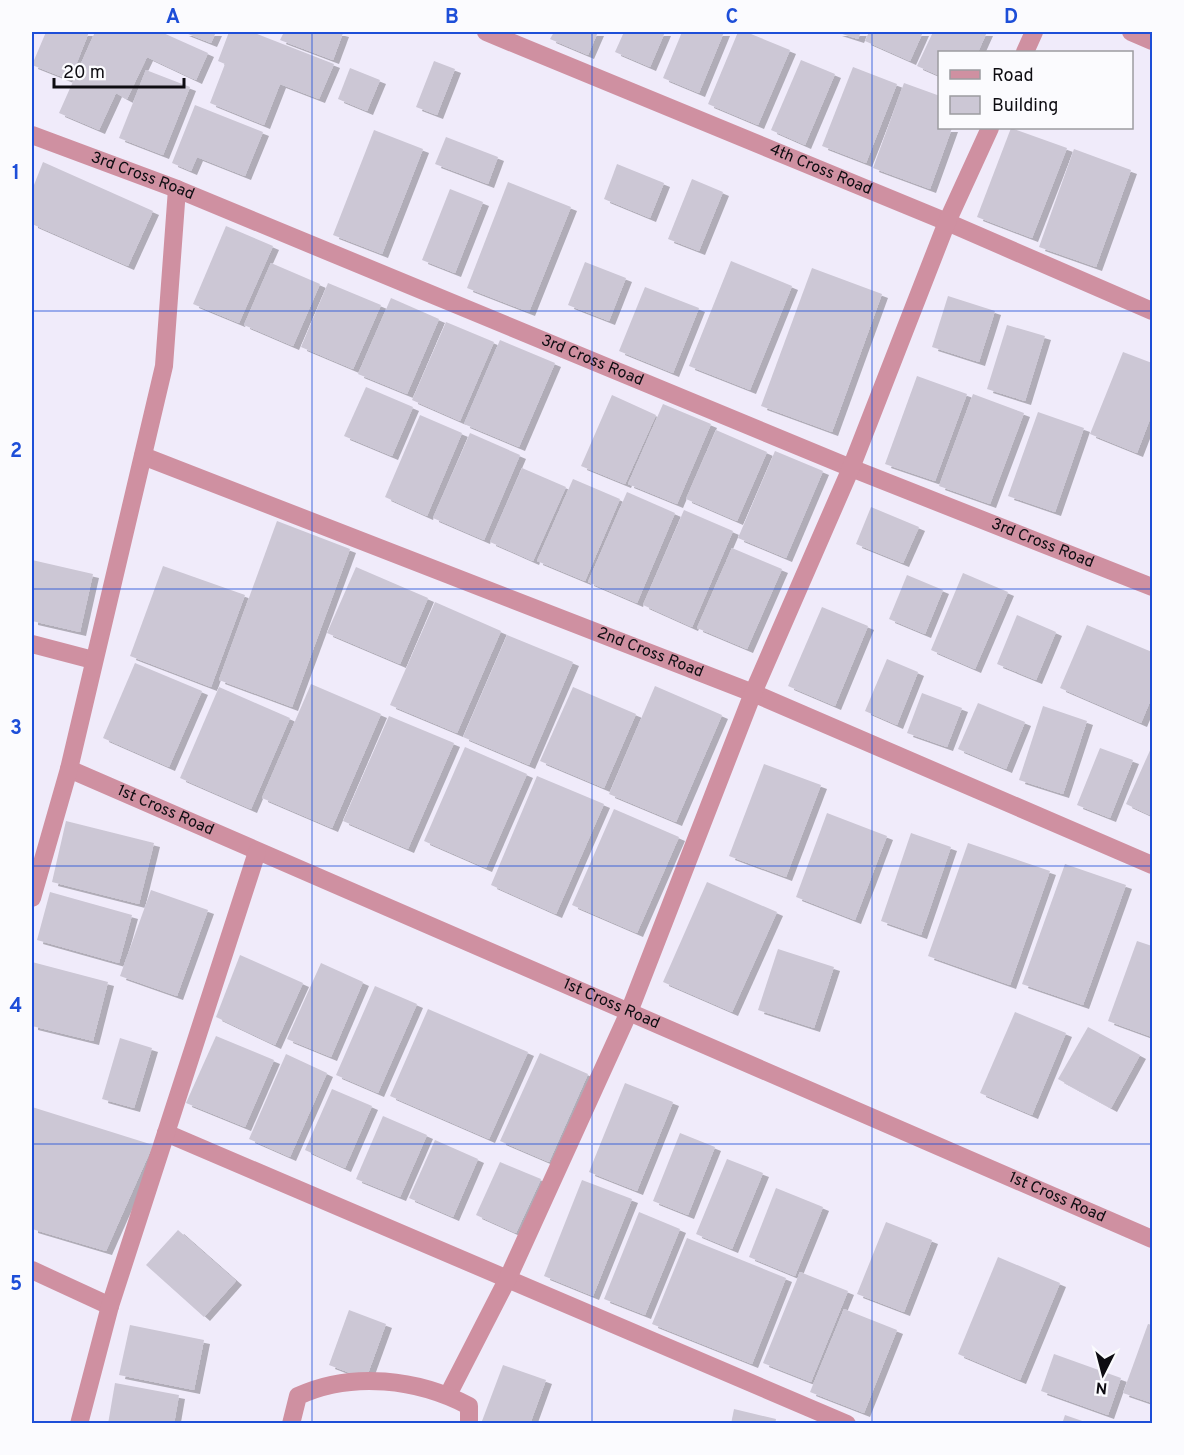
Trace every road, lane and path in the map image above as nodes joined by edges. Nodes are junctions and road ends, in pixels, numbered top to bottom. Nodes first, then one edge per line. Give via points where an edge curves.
1 (486, 32) edge
2 (1034, 32) edge
3 (1131, 32) edge
4 (1152, 41) edge
5 (1025, 51) edge
6 (990, 129) edge
7 (32, 135) edge
8 (177, 189) junction
9 (947, 222) junction
10 (1152, 311) edge
11 (143, 456) junction
12 (850, 468) junction
13 (1152, 587) edge
14 (32, 644) edge
15 (93, 660) junction
16 (753, 693) junction
17 (69, 769) junction
18 (257, 852) junction
19 (1152, 865) edge
20 (32, 898) edge
21 (629, 1012) junction
22 (166, 1133) junction
23 (1152, 1239) edge
24 (32, 1270) edge
25 (508, 1278) junction
26 (110, 1306) junction
27 (448, 1395) junction
28 (79, 1424) edge
29 (291, 1424) edge
30 (470, 1424) edge
31 (847, 1424) edge

1 - 9 street, 4th Cross Road
2 - 5 street
3 - 4 street
6 - 9 street
7 - 8 street, 3rd Cross Road
8 - 11 street via 164,366
8 - 12 street, 3rd Cross Road
9 - 10 street, 4th Cross Road
9 - 12 street
11 - 15 street
11 - 16 street, 2nd Cross Road
12 - 13 street, 3rd Cross Road
12 - 16 street
14 - 15 street
15 - 17 street
16 - 19 street, 2nd Cross Road
16 - 21 street
17 - 18 street, 1st Cross Road
17 - 20 street
18 - 21 street, 1st Cross Road
18 - 22 street
21 - 23 street, 1st Cross Road
21 - 25 street
22 - 25 street
22 - 26 street
24 - 26 street
25 - 27 street
25 - 31 street
26 - 28 street
27 - 29 street via 411,1384 336,1383 298,1396
27 - 30 street via 469,1406

